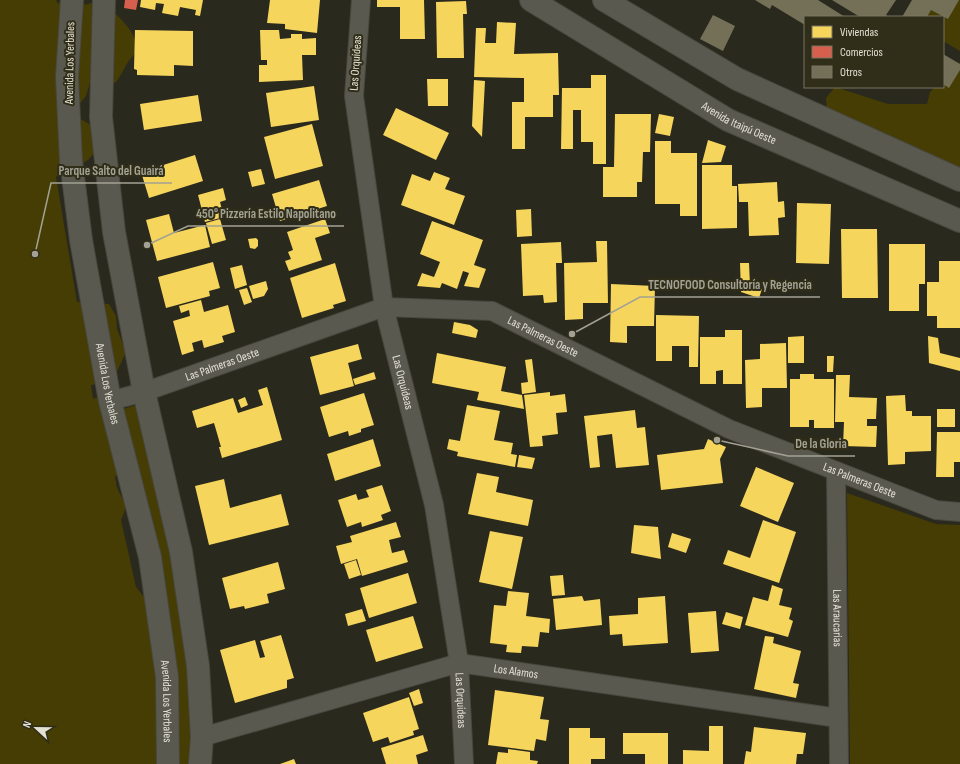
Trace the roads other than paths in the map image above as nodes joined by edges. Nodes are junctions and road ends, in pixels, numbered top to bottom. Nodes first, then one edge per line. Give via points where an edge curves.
1 (72, 0) edge
2 (104, 0) edge
3 (360, 0) edge
4 (531, 0) edge
5 (604, 0) edge
6 (960, 180) edge
7 (960, 221) edge
8 (384, 307) junction
9 (144, 392) junction
10 (110, 401) junction
11 (836, 471) junction
12 (960, 512) edge
13 (459, 663) junction
14 (838, 718) junction
15 (202, 737) junction
16 (168, 764) edge
17 (200, 764) edge
18 (464, 764) edge
19 (839, 764) edge

1 - 10 street, Avenida Los Yerbales via 67,77 71,161 81,240
2 - 9 street via 101,117 114,232
3 - 8 street, Las Orquídeas via 354,96
4 - 7 street, Avenida Itaipú Oeste via 728,120
5 - 6 street via 737,79
8 - 9 street, Las Palmeras Oeste
8 - 11 street, Las Palmeras Oeste via 492,311 730,429
8 - 13 street, Las Orquídeas via 434,505
9 - 10 street, Las Palmeras Oeste
9 - 15 street via 181,552 198,666
10 - 16 street, Avenida Los Yerbales via 150,557 167,677
11 - 12 street, Las Palmeras Oeste via 936,510
11 - 14 street, Las Araucarias
13 - 14 street, Los Alamos
13 - 15 street, Los Alamos
13 - 18 street, Las Orquídeas
14 - 19 street, Las Araucarias
15 - 17 street

